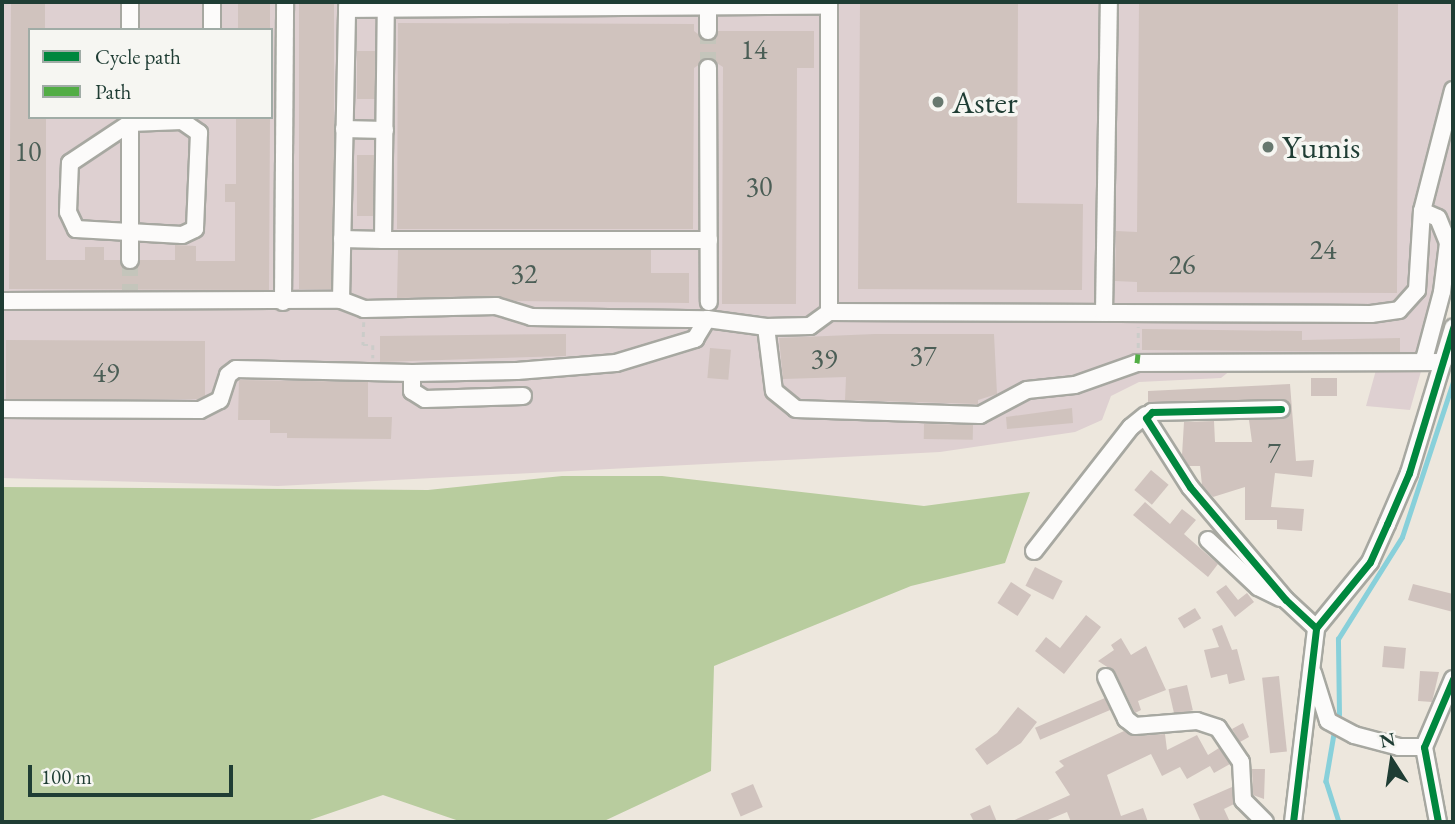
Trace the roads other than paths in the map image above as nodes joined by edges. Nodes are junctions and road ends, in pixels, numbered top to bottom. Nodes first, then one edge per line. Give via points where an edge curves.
1 (130, 2) edge
2 (212, 2) edge
3 (285, 2) edge
4 (1109, 2) edge
5 (829, 4) edge
6 (347, 5) edge
7 (708, 6) junction
8 (386, 9) junction
9 (130, 28) edge
10 (212, 28) edge
11 (708, 31) tunnel mouth
12 (708, 68) tunnel mouth
13 (1453, 90) edge
14 (130, 120) edge
15 (344, 129) junction
16 (385, 130) junction
17 (1422, 211) junction
18 (130, 233) junction
19 (342, 239) junction
20 (383, 240) junction
21 (709, 240) junction
22 (130, 260) tunnel mouth
23 (341, 300) junction
24 (2, 301) edge
25 (284, 302) junction
26 (709, 302) dead end
27 (829, 312) junction
28 (1104, 313) junction
29 (707, 319) junction
30 (765, 327) junction
31 (1453, 328) edge
32 (1436, 362) junction
33 (412, 373) junction
34 (523, 396) dead end
35 (2, 409) edge
36 (1281, 409) dead end
37 (1146, 415) junction
38 (1208, 540) dead end
39 (1034, 551) dead end
40 (1286, 600) junction
41 (1316, 628) junction
42 (1310, 657) junction
43 (1106, 677) dead end
44 (1453, 679) edge
45 (1424, 747) junction
46 (1265, 822) edge
47 (1292, 822) edge
48 (1438, 822) edge

1 - 9 street
2 - 10 street
3 - 25 street
4 - 28 street
5 - 7 street
5 - 27 street
6 - 8 street
6 - 15 street
7 - 8 street
7 - 11 street
8 - 16 street
12 - 21 street
13 - 17 street
14 - 18 street
14 - 18 street via 70,163 68,212 71,224 82,233
14 - 18 street via 182,121 193,125 200,142 195,229 183,235
15 - 16 street
15 - 19 street
16 - 20 street
17 - 28 street via 1419,282 1413,298 1399,310 1371,314
17 - 32 street via 1438,218 1448,243 1442,292 1425,356
18 - 22 street
19 - 20 street
19 - 23 street
20 - 21 street
21 - 26 street
23 - 25 street
23 - 29 street via 364,309 496,306 531,317
24 - 25 street via 130,296
27 - 28 street
27 - 30 street via 810,326
29 - 30 street
29 - 33 street via 695,339 616,363
30 - 32 street via 774,391 796,409 980,415 1027,390 1075,385 1137,363
31 - 32 street
32 - 41 street via 1409,472 1370,562
33 - 34 street via 412,391 425,399
33 - 35 street via 236,369 228,375 220,400 211,408 189,412
36 - 37 street
37 - 39 street via 1131,427
37 - 40 street via 1190,487
38 - 40 street via 1258,587
40 - 41 street
41 - 42 street
42 - 45 street via 1328,721 1354,735 1399,747
42 - 47 street
43 - 46 street via 1126,719 1135,726 1197,721 1218,728 1241,762 1243,800
44 - 45 street
45 - 48 street

